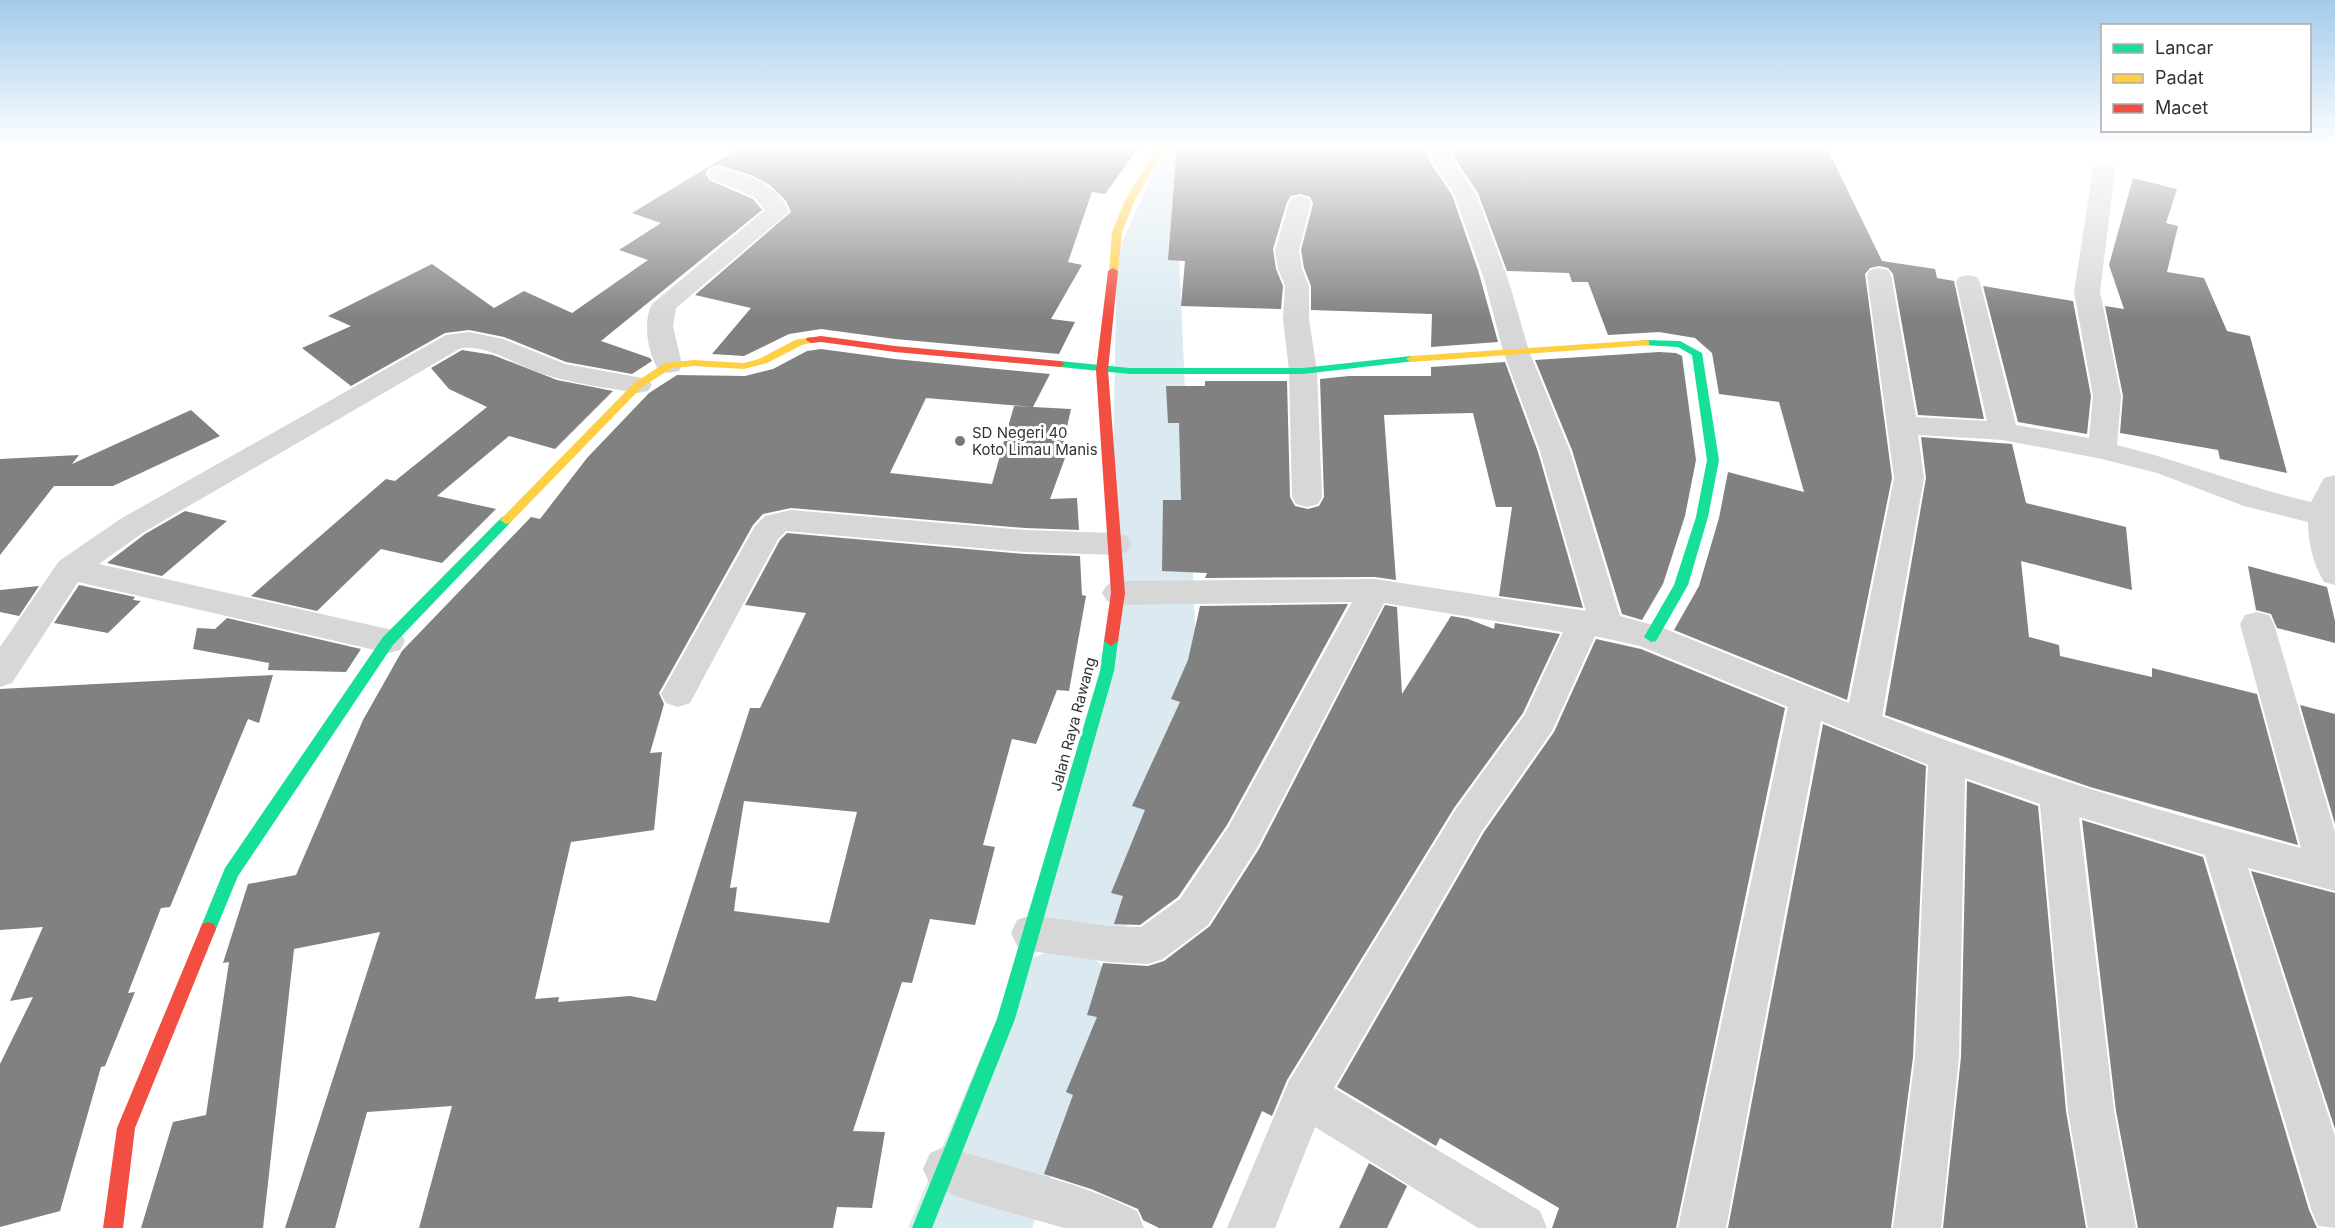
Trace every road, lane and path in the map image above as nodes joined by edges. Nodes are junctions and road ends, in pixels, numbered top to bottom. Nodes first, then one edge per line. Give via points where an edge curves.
1 (775, 203) edge
2 (1129, 203) edge
3 (1300, 203) dead end
4 (1468, 203) edge
5 (2099, 203) edge
6 (1879, 275) dead end
7 (1968, 282) dead end
8 (1516, 351) junction
9 (669, 365) junction
10 (1102, 370) junction
11 (1303, 371) junction
12 (638, 385) junction
13 (1903, 425) junction
14 (2003, 431) junction
15 (2102, 450) junction
16 (2335, 485) edge
17 (1307, 497) dead end
18 (2324, 515) junction
19 (1116, 544) junction
20 (70, 569) junction
21 (2335, 574) edge
22 (1376, 590) junction
23 (1128, 593) junction
24 (1595, 624) junction
25 (2258, 624) dead end
26 (1651, 637) junction
27 (388, 640) junction
28 (0, 674) edge
29 (678, 694) dead end
30 (1807, 701) junction
31 (1863, 723) junction
32 (1947, 757) junction
33 (2058, 795) junction
34 (2221, 844) junction
35 (2331, 873) edge
36 (1031, 933) junction
37 (1305, 1096) junction
38 (958, 1174) junction
39 (2335, 1209) edge
40 (112, 1228) edge
41 (922, 1228) edge
42 (1120, 1228) edge
43 (1251, 1228) edge
44 (1523, 1228) edge
45 (1702, 1228) edge
46 (1917, 1228) edge
47 (2112, 1228) edge

1 - 9 street via 777,212 665,304 660,312 660,325
2 - 10 street, Jalan Raya Rawang via 1117,232
3 - 11 street via 1287,250 1297,286 1296,319
4 - 8 street via 1497,282
5 - 15 street via 2087,292 2107,396
6 - 13 street
7 - 14 street
8 - 11 street
8 - 24 street via 1555,452
8 - 26 street via 1659,342 1691,346 1697,353 1713,460 1702,517 1681,585
9 - 10 street via 744,366 763,361 799,342 821,339
9 - 12 street
10 - 11 street
10 - 19 street, Jalan Raya Rawang
11 - 17 street
12 - 20 street via 533,364 476,338 455,341 133,525
12 - 27 street
13 - 14 street
13 - 31 street via 1909,478
14 - 15 street
15 - 18 street via 2166,466 2255,499
16 - 18 street
18 - 21 street via 2323,542
19 - 23 street, Jalan Raya Rawang
19 - 29 street via 1025,541 791,520 776,523 766,533
20 - 27 street
20 - 28 street
22 - 23 street
22 - 24 street
22 - 36 street via 1243,837 1194,912 1148,946
23 - 36 street, Jalan Raya Rawang
24 - 26 street
24 - 37 street via 1539,721 1469,820
25 - 35 street
26 - 30 street
27 - 40 street via 231,873 126,1128
30 - 31 street
30 - 45 street
31 - 32 street
32 - 33 street
32 - 46 street via 1937,1057
33 - 34 street
33 - 47 street via 2091,1111
34 - 35 street
34 - 39 street
36 - 38 street, Jalan Raya Rawang
37 - 43 street
37 - 44 street
38 - 41 street, Jalan Raya Rawang
38 - 42 street via 1100,1216

